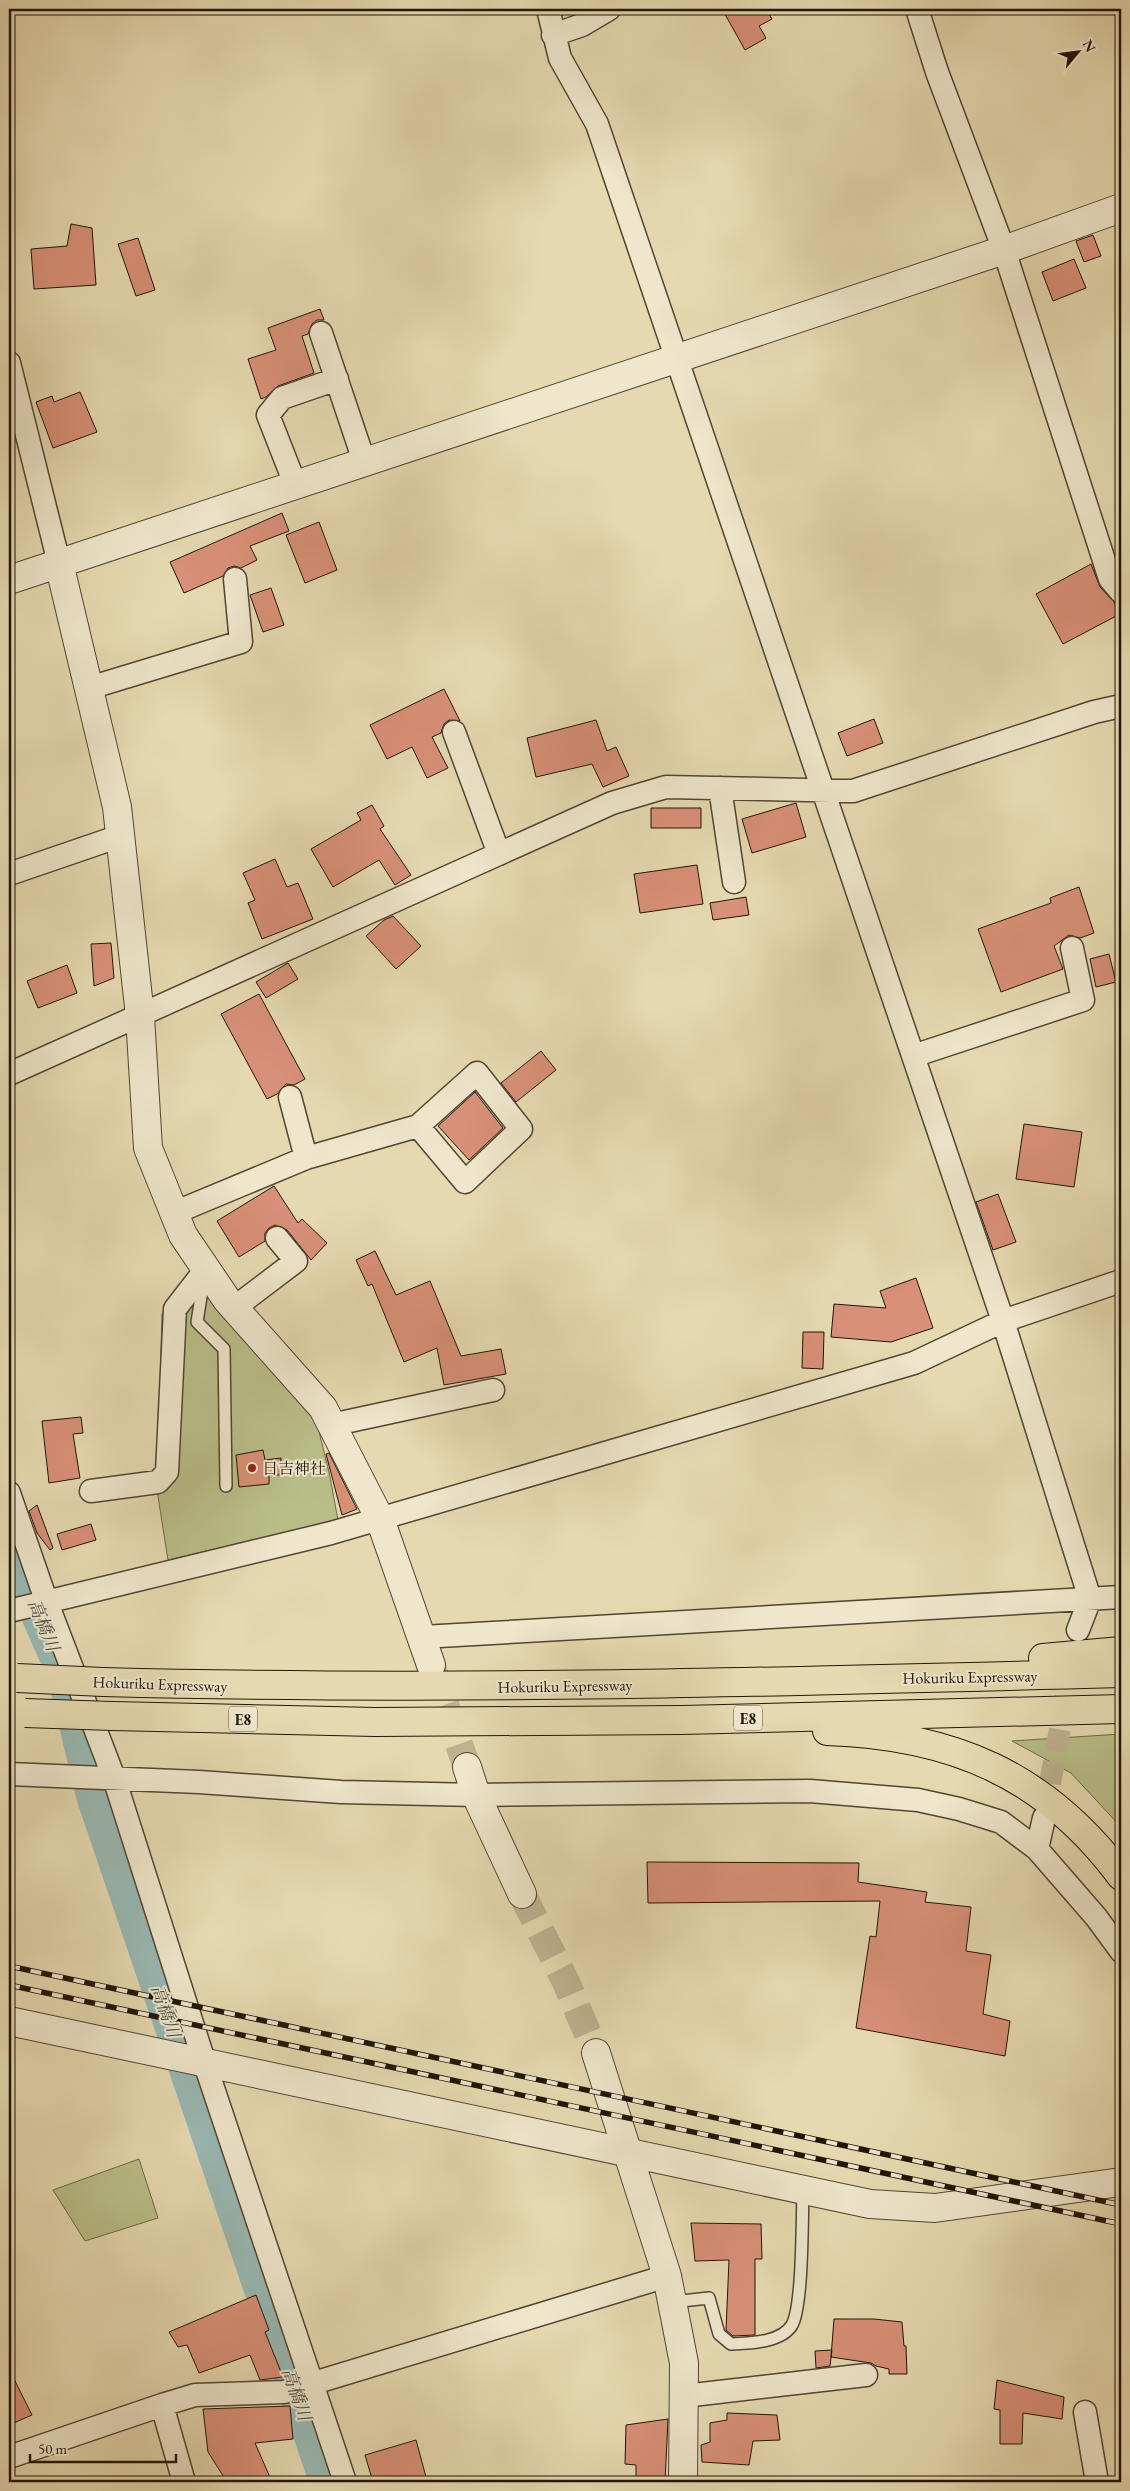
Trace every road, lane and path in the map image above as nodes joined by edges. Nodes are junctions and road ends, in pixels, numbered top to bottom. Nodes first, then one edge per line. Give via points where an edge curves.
1 (548, 9) edge
2 (609, 9) edge
3 (917, 9) edge
4 (553, 35) junction
5 (1121, 208) edge
6 (1004, 250) junction
7 (321, 333) dead end
8 (676, 358) junction
9 (9, 363) edge
10 (337, 379) junction
11 (364, 461) junction
12 (295, 484) junction
13 (59, 563) junction
14 (235, 579) dead end
15 (9, 580) edge
16 (1121, 592) edge
17 (89, 688) junction
18 (1121, 706) edge
19 (454, 732) dead end
20 (720, 788) junction
21 (824, 792) junction
22 (120, 836) junction
23 (498, 854) junction
24 (9, 874) edge
25 (734, 882) dead end
26 (1072, 948) dead end
27 (140, 1016) junction
28 (914, 1056) junction
29 (9, 1074) edge
30 (290, 1097) dead end
31 (418, 1126) junction
32 (306, 1158) junction
33 (174, 1213) junction
34 (278, 1238) dead end
35 (206, 1269) junction
36 (1121, 1281) edge
37 (234, 1308) junction
38 (1003, 1321) junction
39 (493, 1390) dead end
40 (331, 1425) junction
41 (226, 1486) dead end
42 (91, 1491) dead end
43 (9, 1493) edge
44 (380, 1519) junction
45 (1121, 1597) edge
46 (1090, 1599) junction
47 (47, 1602) junction
48 (9, 1610) edge
49 (1078, 1630) dead end
50 (422, 1637) junction
51 (1121, 1651) edge
52 (431, 1665) tunnel mouth
53 (1121, 1673) edge
54 (13, 1678) edge
55 (677, 1684) junction
56 (1121, 1708) edge
57 (17, 1712) edge
58 (375, 1722) junction
59 (466, 1767) tunnel mouth
60 (9, 1774) edge
61 (114, 1778) junction
62 (476, 1795) junction
63 (1044, 1818) tunnel mouth
64 (1037, 1849) junction
65 (1121, 1876) edge
66 (522, 1894) tunnel mouth
67 (1121, 1951) edge
68 (9, 2021) edge
69 (596, 2053) tunnel mouth
70 (206, 2064) junction
71 (630, 2155) junction
72 (1121, 2182) edge
73 (803, 2190) junction
74 (667, 2276) junction
75 (672, 2302) junction
76 (866, 2375) dead end
77 (312, 2384) junction
78 (684, 2396) junction
79 (162, 2405) junction
80 (1085, 2412) dead end
81 (9, 2457) edge
82 (184, 2482) edge
83 (344, 2482) edge
84 (683, 2482) edge
85 (1097, 2482) edge

1 - 4 street
2 - 4 street
3 - 6 street via 937,72
4 - 8 street via 560,58 597,124
5 - 6 street
6 - 8 street
6 - 16 street via 1110,579
7 - 10 street
8 - 11 street
8 - 21 street
9 - 13 street
10 - 11 street
10 - 12 street via 282,398 268,415
11 - 12 street
12 - 13 street
13 - 15 street
13 - 17 street
14 - 17 street via 241,642
17 - 22 street via 117,807
18 - 21 street via 854,791
19 - 23 street
20 - 21 street
20 - 23 street via 666,788 612,803
20 - 25 street
21 - 28 street
22 - 24 street
22 - 27 street
23 - 27 street
26 - 28 street via 1083,1000
27 - 29 street
27 - 33 street via 148,1148
28 - 38 street
30 - 32 street
31 - 31 street via 477,1072 521,1129 465,1182
31 - 32 street
32 - 33 street
33 - 35 street via 183,1235
34 - 37 street via 296,1261
35 - 37 street
35 - 41 lane via 197,1322 224,1350
35 - 42 street via 175,1309 167,1472 158,1482
36 - 38 street
37 - 40 street via 323,1408
38 - 44 street via 914,1363
38 - 46 street
39 - 40 street
40 - 44 street
43 - 47 street
44 - 47 street
44 - 50 street
45 - 46 street
46 - 49 street
46 - 50 street
47 - 48 street
47 - 61 street
50 - 52 street
51 - 55 highway
53 - 55 highway, Hokuriku Expressway / E8
54 - 55 highway, Hokuriku Expressway / E8, bridge via 381,1688
56 - 58 highway, Hokuriku Expressway / E8 via 682,1720
57 - 58 highway, Hokuriku Expressway / E8, bridge
58 - 65 highway via 485,1730 839,1732 928,1744 971,1756 1032,1788 1086,1834
59 - 62 street
60 - 61 street
61 - 62 street via 340,1792
61 - 70 street
62 - 64 street via 810,1791 918,1800 1002,1822
62 - 66 street
63 - 64 street
64 - 67 street
68 - 70 street
69 - 71 street
70 - 71 street
70 - 77 street
71 - 73 street
71 - 74 street
72 - 73 street via 935,2208 870,2204
73 - 75 lane via 799,2293 792,2325 777,2337 731,2344 719,2334 709,2298
74 - 75 street
74 - 77 street
75 - 78 street via 684,2363
76 - 78 street
77 - 79 street via 284,2392 194,2396
77 - 83 street
78 - 84 street
79 - 81 street
79 - 82 street
80 - 85 street

